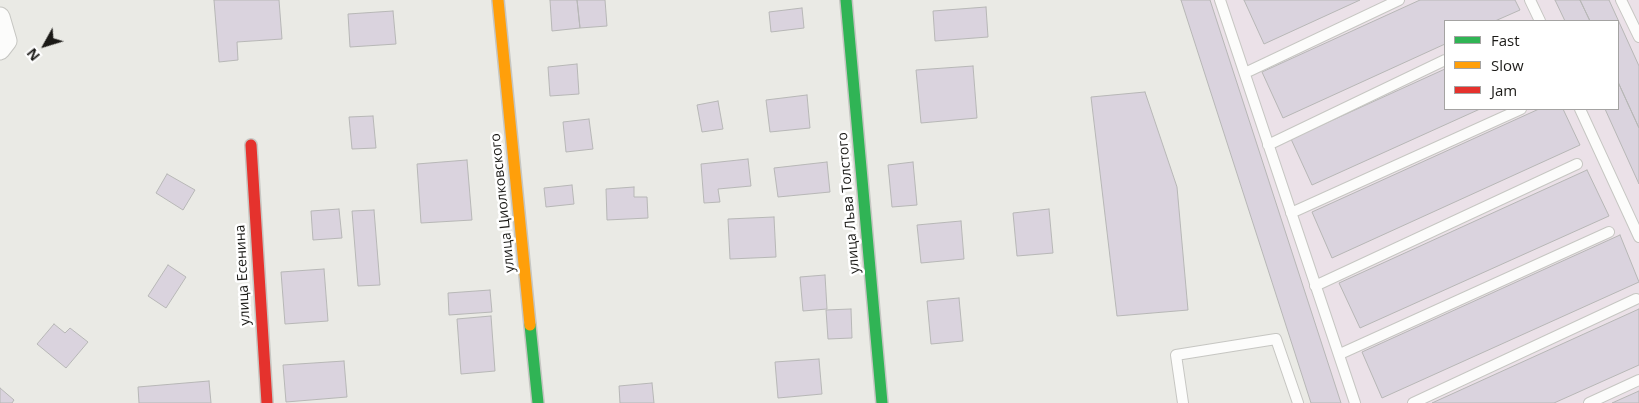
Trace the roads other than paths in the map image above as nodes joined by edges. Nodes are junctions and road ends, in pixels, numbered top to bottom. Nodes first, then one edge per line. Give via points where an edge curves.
1 (498, 0) edge
2 (846, 0) edge
3 (1220, 0) edge
4 (1398, 0) edge
5 (1530, 0) edge
6 (1621, 0) edge
7 (0, 17) edge
8 (1540, 20) edge
9 (1639, 38) edge
10 (0, 50) edge
11 (1444, 60) edge
12 (1244, 73) junction
13 (1519, 110) edge
14 (1580, 110) edge
15 (251, 145) dead end
16 (1268, 145) junction
17 (1577, 164) dead end
18 (1291, 213) junction
19 (1609, 232) dead end
20 (1639, 237) edge
21 (1315, 286) junction
22 (1636, 299) dead end
23 (1340, 354) junction
24 (1639, 380) edge
25 (267, 403) edge
26 (538, 403) edge
27 (882, 403) edge
28 (1183, 403) edge
29 (1298, 403) edge
30 (1354, 403) edge
31 (1413, 403) edge
32 (1590, 403) edge

1 - 26 street, улица Циолковского
2 - 27 street, улица Льва Толстого
3 - 12 lane
4 - 12 lane
5 - 8 lane
6 - 9 lane
7 - 10 street via 7,41
11 - 16 lane
12 - 16 lane
13 - 18 lane
14 - 20 lane
15 - 25 street, улица Есенина
16 - 18 lane
17 - 21 lane
18 - 21 lane
19 - 23 lane
21 - 23 lane
22 - 31 lane
23 - 30 lane
24 - 32 lane
28 - 29 lane via 1176,355 1276,339

